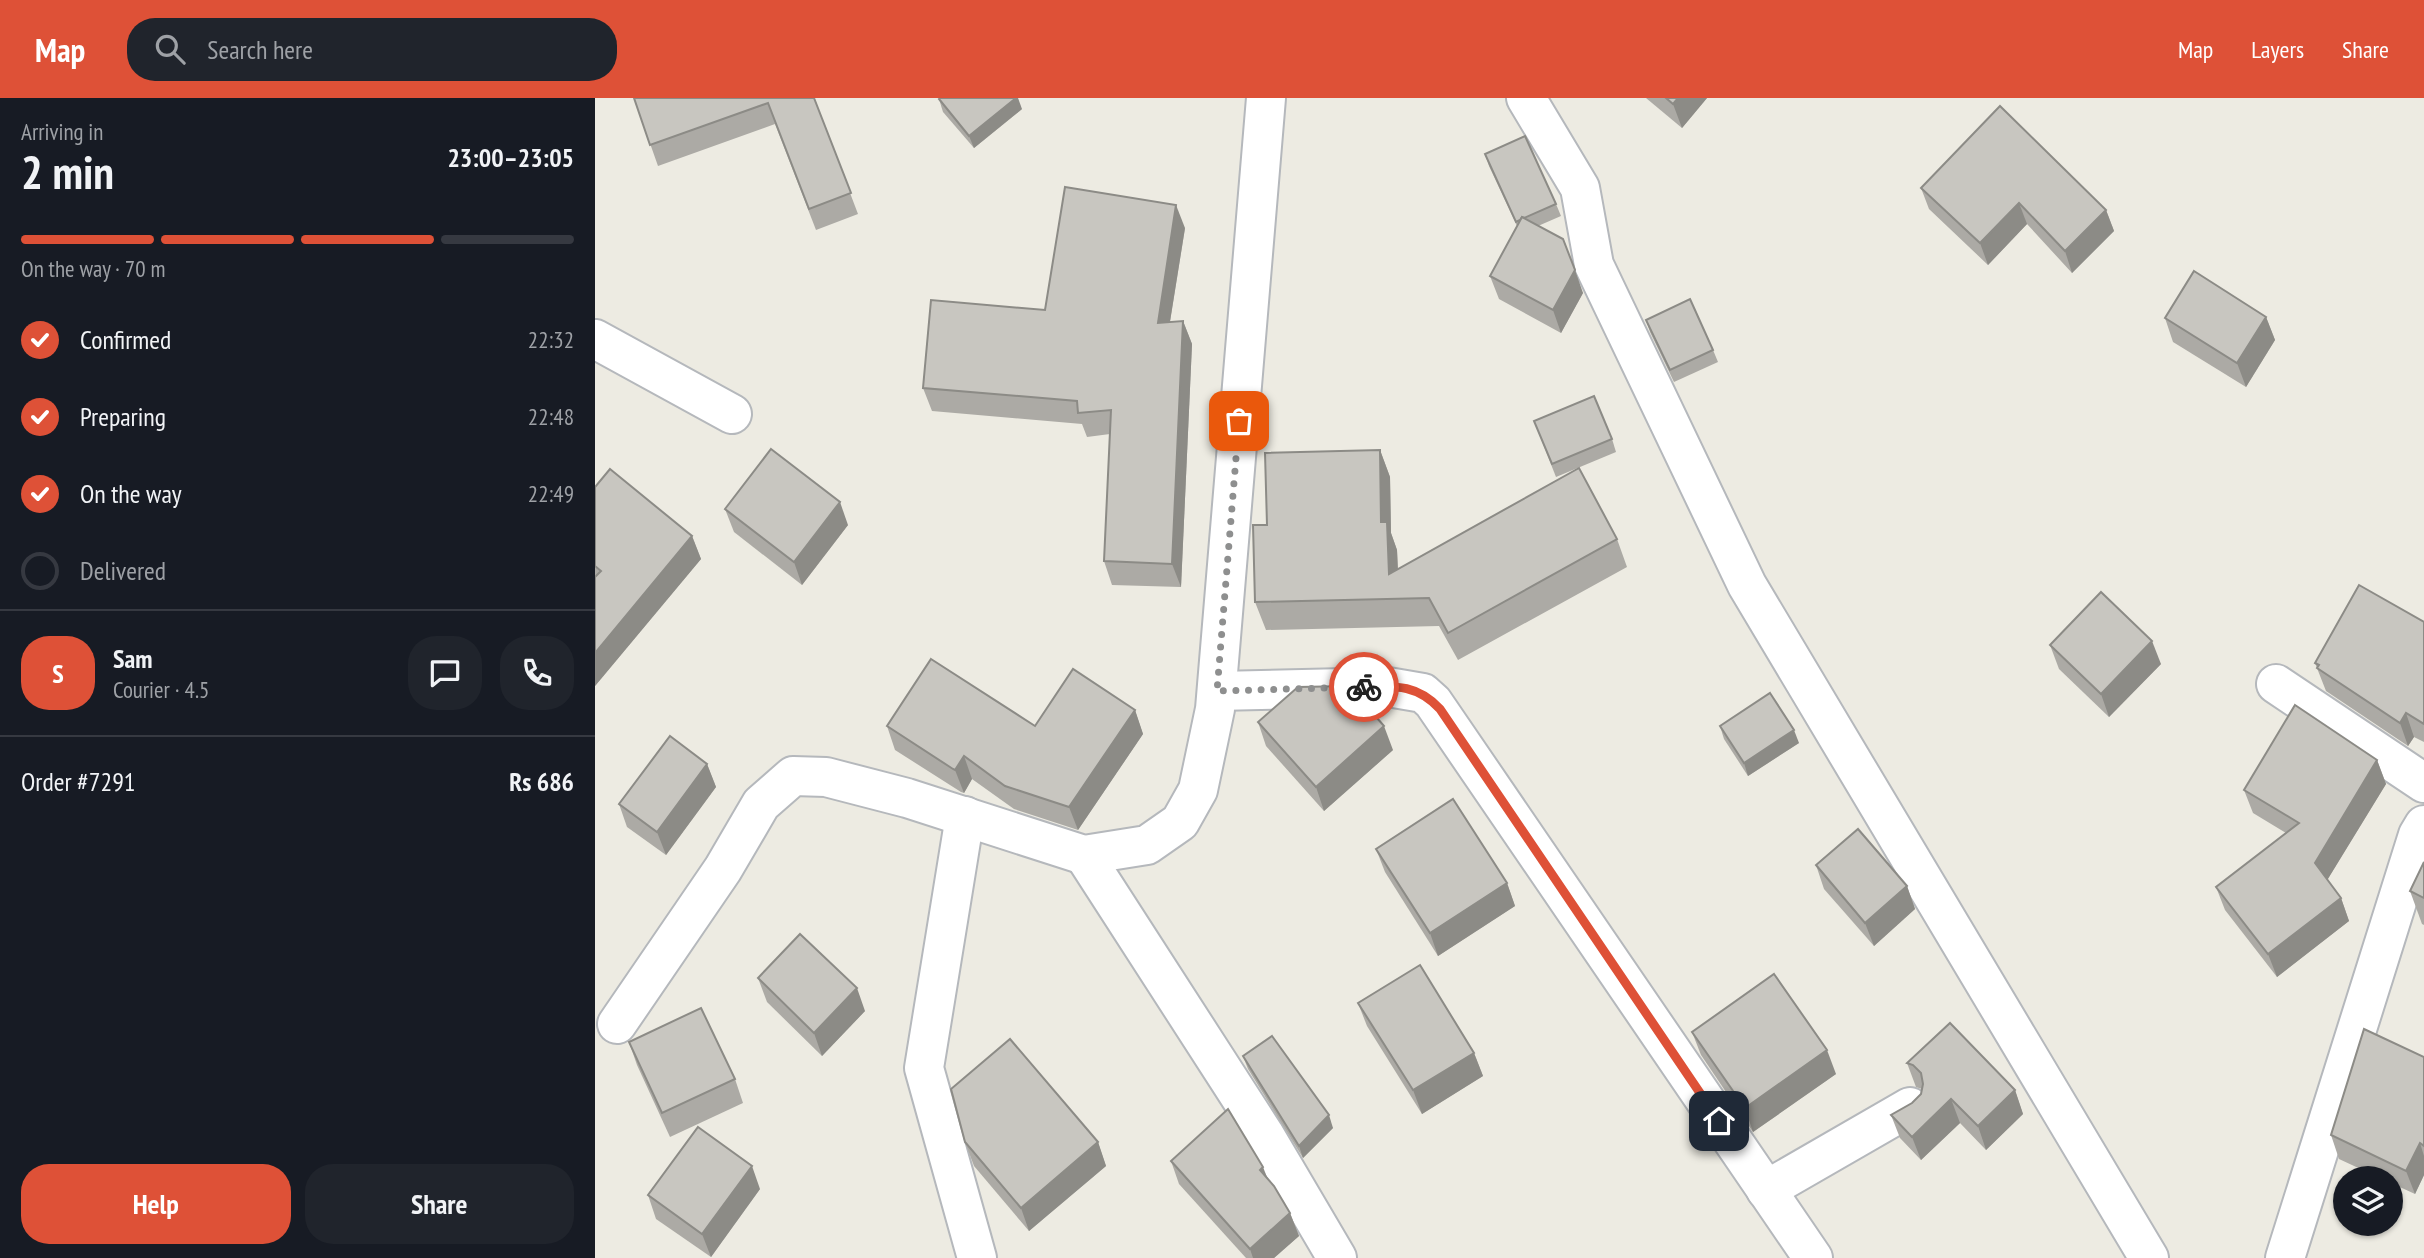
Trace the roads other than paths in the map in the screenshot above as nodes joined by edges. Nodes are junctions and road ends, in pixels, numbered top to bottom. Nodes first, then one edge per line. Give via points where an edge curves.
1 (1266, 98) edge
2 (1526, 98) edge
3 (595, 339) edge
4 (731, 414) dead end
5 (2276, 684) dead end
6 (1217, 691) junction
7 (2424, 783) edge
8 (964, 816) junction
9 (2424, 825) edge
10 (1084, 855) junction
11 (617, 1024) dead end
12 (1910, 1107) edge
13 (1766, 1190) junction
14 (977, 1258) edge
15 (1337, 1258) edge
16 (1813, 1258) edge
17 (2149, 1258) edge
18 (2285, 1258) edge

1 - 6 street
2 - 17 street via 1580,188 1594,265 1747,585
3 - 4 street
5 - 7 street
6 - 10 street via 1198,790 1180,822 1147,845
6 - 13 street via 1388,687 1423,693 1433,702
8 - 10 street
8 - 11 street via 826,777 793,776 761,804 723,869
8 - 14 street via 923,1068
9 - 18 street
10 - 15 street via 1264,1134
12 - 13 street
13 - 16 street

